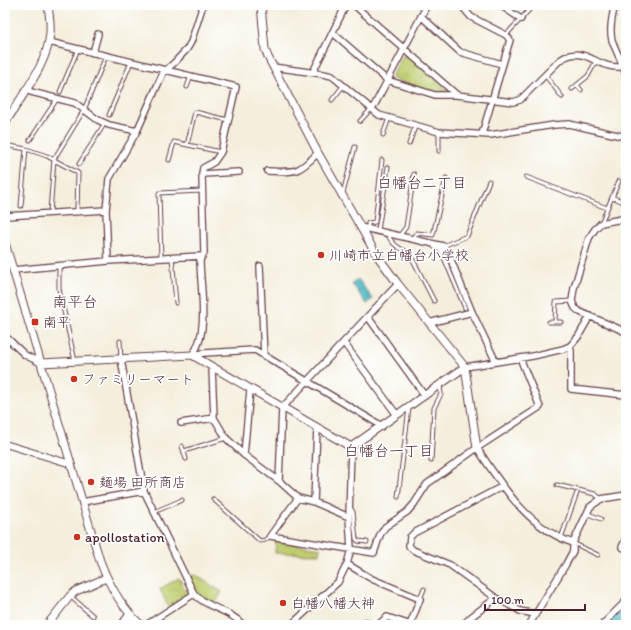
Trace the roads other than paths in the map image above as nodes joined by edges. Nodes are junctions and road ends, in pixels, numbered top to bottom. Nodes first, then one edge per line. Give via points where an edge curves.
1 (48, 5) edge
2 (202, 5) edge
3 (261, 5) edge
4 (346, 5) edge
5 (354, 5) edge
6 (427, 5) edge
7 (462, 5) edge
8 (500, 5) edge
9 (614, 5) edge
10 (529, 10) dead end
11 (422, 16) junction
12 (521, 19) junction
13 (333, 33) junction
14 (98, 34) dead end
15 (506, 35) junction
16 (49, 42) junction
17 (404, 48) junction
18 (78, 49) junction
19 (93, 53) junction
20 (106, 56) junction
21 (596, 61) junction
22 (131, 62) junction
23 (502, 64) junction
24 (625, 66) edge
25 (273, 67) junction
26 (166, 70) junction
27 (313, 72) junction
28 (545, 75) junction
29 (626, 75) edge
30 (191, 76) junction
31 (387, 80) junction
32 (577, 85) junction
33 (343, 86) junction
34 (187, 87) dead end
35 (26, 89) junction
36 (572, 89) dead end
37 (581, 90) dead end
38 (60, 92) dead end
39 (456, 95) junction
40 (562, 97) dead end
41 (57, 99) junction
42 (492, 99) junction
43 (332, 100) dead end
44 (371, 109) junction
45 (84, 110) junction
46 (109, 115) dead end
47 (389, 118) junction
48 (228, 120) junction
49 (360, 121) dead end
50 (105, 123) junction
51 (5, 124) edge
52 (415, 126) junction
53 (137, 131) junction
54 (439, 132) junction
55 (482, 134) junction
56 (382, 135) dead end
57 (626, 137) edge
58 (30, 140) dead end
59 (409, 144) dead end
60 (5, 145) edge
61 (187, 145) junction
62 (355, 147) dead end
63 (26, 149) junction
64 (439, 151) dead end
65 (221, 152) junction
66 (318, 153) junction
67 (54, 159) junction
68 (169, 160) dead end
69 (382, 160) dead end
70 (79, 164) dead end
71 (388, 167) dead end
72 (267, 171) dead end
73 (239, 172) dead end
74 (202, 174) junction
75 (414, 174) dead end
76 (526, 177) dead end
77 (446, 178) dead end
78 (489, 181) dead end
79 (619, 181) dead end
80 (202, 191) junction
81 (342, 195) junction
82 (612, 197) junction
83 (626, 203) edge
84 (21, 206) dead end
85 (607, 208) junction
86 (106, 210) junction
87 (77, 211) junction
88 (50, 212) junction
89 (626, 215) edge
90 (5, 216) edge
91 (601, 224) junction
92 (364, 227) junction
93 (378, 230) junction
94 (388, 232) junction
95 (400, 235) junction
96 (412, 238) junction
97 (5, 243) edge
98 (434, 243) junction
99 (443, 246) junction
100 (201, 256) junction
101 (172, 257) junction
102 (161, 258) junction
103 (108, 261) junction
104 (8, 262) edge
105 (59, 266) junction
106 (260, 266) dead end
107 (13, 270) junction
108 (398, 284) junction
109 (434, 301) dead end
110 (572, 301) junction
111 (176, 303) dead end
112 (465, 308) dead end
113 (472, 312) junction
114 (590, 316) junction
115 (368, 317) junction
116 (549, 322) dead end
117 (555, 322) junction
118 (562, 322) dead end
119 (429, 323) junction
120 (626, 332) edge
121 (5, 336) edge
122 (120, 341) dead end
123 (344, 343) junction
124 (570, 346) junction
125 (192, 355) junction
126 (264, 356) junction
127 (520, 358) junction
128 (121, 359) junction
129 (75, 361) junction
130 (496, 362) junction
131 (41, 363) junction
132 (212, 367) junction
133 (465, 367) junction
134 (307, 381) junction
135 (440, 386) junction
136 (250, 390) junction
137 (626, 395) edge
138 (425, 396) junction
139 (409, 407) junction
140 (282, 408) junction
141 (397, 415) junction
142 (214, 418) junction
143 (181, 423) dead end
144 (382, 426) junction
145 (317, 428) junction
146 (226, 438) junction
147 (5, 444) edge
148 (182, 446) dead end
149 (351, 447) junction
150 (478, 448) junction
151 (184, 451) junction
152 (244, 455) junction
153 (186, 459) dead end
154 (431, 461) dead end
155 (71, 464) junction
156 (279, 481) junction
157 (557, 485) dead end
158 (503, 486) junction
159 (578, 490) junction
160 (144, 491) junction
161 (626, 496) edge
162 (398, 497) dead end
163 (298, 498) junction
164 (601, 498) junction
165 (213, 499) dead end
166 (182, 500) dead end
167 (82, 502) junction
168 (314, 502) junction
169 (349, 505) junction
170 (154, 512) junction
171 (586, 513) junction
172 (349, 517) junction
173 (601, 519) dead end
174 (270, 536) junction
175 (560, 538) junction
176 (626, 538) edge
177 (367, 542) dead end
178 (573, 543) junction
179 (351, 549) junction
180 (626, 549) edge
181 (598, 555) dead end
182 (347, 564) junction
183 (106, 578) junction
184 (424, 589) dead end
185 (194, 594) junction
186 (70, 596) junction
187 (496, 598) junction
188 (420, 599) junction
189 (626, 602) edge
190 (130, 614) junction
191 (536, 614) junction
192 (94, 616) dead end
193 (626, 623) edge
194 (408, 624) edge
195 (47, 625) edge
196 (122, 625) edge
197 (141, 625) edge
198 (146, 625) edge
199 (243, 625) edge
200 (291, 625) edge
201 (364, 625) edge
202 (371, 625) edge
203 (378, 625) edge
204 (463, 625) edge
205 (529, 625) edge
206 (602, 625) edge
207 (624, 625) edge

1 - 16 street
2 - 26 street via 191,42
3 - 25 street via 265,49
4 - 13 street
5 - 17 street
6 - 11 street
7 - 15 street via 471,17
8 - 12 street
9 - 24 street via 612,39
10 - 12 lane
11 - 17 street
11 - 23 street via 460,52
12 - 15 lane
13 - 27 street
13 - 31 street
14 - 19 street
15 - 23 street via 510,40
16 - 18 street
16 - 35 street via 42,63
17 - 31 street
17 - 39 street
18 - 19 street
18 - 38 lane
19 - 20 street
20 - 22 street
20 - 45 lane
21 - 24 street via 611,67
21 - 28 street via 584,55 571,55 560,60
21 - 32 lane via 588,76
22 - 26 street
22 - 46 lane
23 - 42 street
24 - 29 street
25 - 27 street
25 - 66 street
26 - 30 street
26 - 53 street
27 - 33 street via 332,76
28 - 40 lane
28 - 42 street via 520,100 513,102
30 - 34 lane
30 - 48 street via 236,87
31 - 39 street via 435,95
31 - 44 street
32 - 36 lane
32 - 37 lane
33 - 43 lane
33 - 44 street
35 - 41 street
35 - 51 street
39 - 42 street
41 - 45 street via 75,103
41 - 58 lane
42 - 55 street
44 - 47 street via 379,116
44 - 49 lane
45 - 50 street
45 - 67 lane
47 - 52 street
47 - 56 lane
48 - 61 lane via 195,112
48 - 65 street
50 - 53 street
50 - 70 lane
52 - 54 street
52 - 59 lane
53 - 86 street via 109,179
54 - 55 street
54 - 64 lane
55 - 57 street via 502,135 569,124
60 - 63 lane
61 - 65 lane
61 - 68 lane via 174,142
62 - 81 lane
63 - 67 lane
63 - 84 lane
65 - 74 street via 214,162 204,168
66 - 72 street via 304,167 292,172
66 - 81 street
67 - 87 lane via 78,173
67 - 88 lane
69 - 92 lane via 375,222
71 - 93 lane
73 - 74 street
74 - 80 street
75 - 95 lane via 406,227
76 - 85 lane
77 - 96 lane via 433,235 417,233
78 - 99 lane via 467,236
79 - 82 lane
80 - 100 street via 204,253
80 - 102 lane via 159,192
81 - 92 street
82 - 83 lane
82 - 85 lane
85 - 91 lane
86 - 87 street
86 - 103 street
87 - 88 street
88 - 90 street
89 - 91 street via 622,219
91 - 110 street via 589,238
92 - 93 street
92 - 108 street via 376,254
93 - 94 street
94 - 95 street
94 - 109 lane via 392,241 403,251 409,252
95 - 96 street
96 - 98 street
97 - 104 street
98 - 99 street
98 - 112 lane via 434,247 441,250
99 - 113 street via 447,250
100 - 101 street
100 - 125 street via 203,326
101 - 102 street
101 - 111 lane
102 - 103 street
103 - 105 street
104 - 107 street
105 - 107 street
105 - 129 lane via 59,289
106 - 126 street
107 - 131 street
108 - 115 street
108 - 119 street
110 - 114 street via 575,308
110 - 117 lane via 556,302
113 - 119 street
113 - 130 street
114 - 120 street
114 - 124 street
115 - 123 street
115 - 138 street
116 - 117 lane
117 - 118 lane
119 - 133 street
121 - 131 street via 25,355
122 - 128 lane
123 - 134 street
123 - 141 street
124 - 127 street
124 - 137 street via 572,389
125 - 126 street via 255,350
125 - 128 street
125 - 132 street
126 - 134 street
127 - 130 street
127 - 150 street via 540,407
128 - 129 street
128 - 160 street
129 - 131 street
130 - 133 street
131 - 155 street
132 - 136 street
132 - 142 street
133 - 135 street
133 - 150 street
134 - 140 street
134 - 144 street
135 - 138 street
135 - 154 lane via 441,394 434,408
136 - 140 street
136 - 152 street
138 - 139 street
139 - 141 street
139 - 162 lane
140 - 145 street
140 - 156 street
141 - 144 street
142 - 143 street
142 - 146 street
144 - 149 street
145 - 149 street
145 - 168 street
146 - 151 lane
146 - 152 street
147 - 155 street
148 - 151 lane
149 - 169 street
150 - 158 street
150 - 179 street via 427,484 407,512 385,527 374,553
151 - 153 lane
152 - 156 street
155 - 167 street
156 - 163 street
157 - 159 lane
158 - 175 street via 531,518
158 - 187 street via 414,533 409,542 413,550 450,565
159 - 164 lane via 596,494
159 - 175 lane
160 - 167 street
160 - 170 street
161 - 164 street
163 - 168 street
163 - 174 street
164 - 171 street
165 - 174 lane via 260,541
166 - 170 lane
167 - 183 street
168 - 172 street
169 - 172 street
169 - 177 lane via 353,512 356,539
170 - 185 street
171 - 173 lane
171 - 178 street
172 - 179 street
174 - 179 street
175 - 178 street
176 - 180 street via 622,547
178 - 181 lane
178 - 191 street via 566,564
179 - 182 street
182 - 188 street via 372,579
182 - 200 street via 338,582
183 - 186 street via 79,589
183 - 190 street
184 - 188 lane
185 - 198 street
185 - 199 street via 205,603 232,615
186 - 192 lane
186 - 195 street
187 - 191 street via 520,611
187 - 204 street
188 - 194 street
189 - 206 street
190 - 196 street
190 - 197 street
191 - 205 street
193 - 207 lane
194 - 203 street via 387,617
201 - 202 street via 366,622

